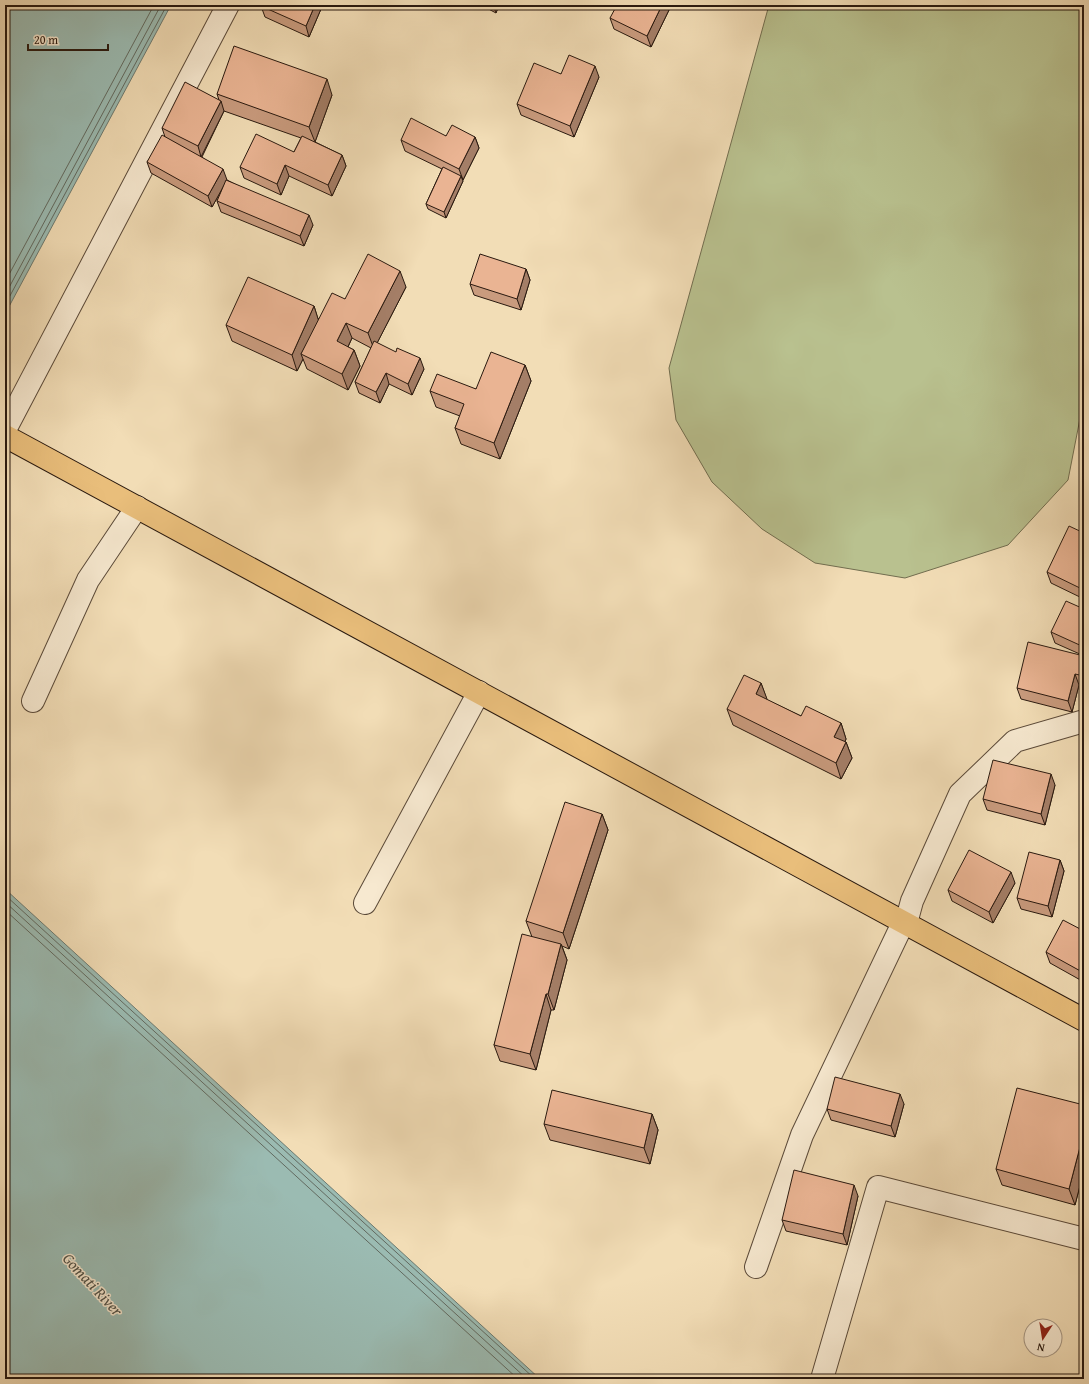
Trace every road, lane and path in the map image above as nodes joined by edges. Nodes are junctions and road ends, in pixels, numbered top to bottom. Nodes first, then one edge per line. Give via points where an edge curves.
1 (228, 5) edge
2 (5, 430) edge
3 (5, 436) edge
4 (137, 507) junction
5 (479, 692) junction
6 (33, 701) dead end
7 (1084, 721) edge
8 (365, 903) dead end
9 (906, 923) junction
10 (1084, 1020) edge
11 (1084, 1239) edge
12 (756, 1267) dead end
13 (822, 1379) edge

1 - 2 street
3 - 4 main road
4 - 5 main road
4 - 6 street via 88,580
5 - 8 street
5 - 9 main road
7 - 9 street via 1015,741 960,794 912,901
9 - 10 main road
9 - 12 street via 903,923 802,1135
11 - 13 street via 878,1187

